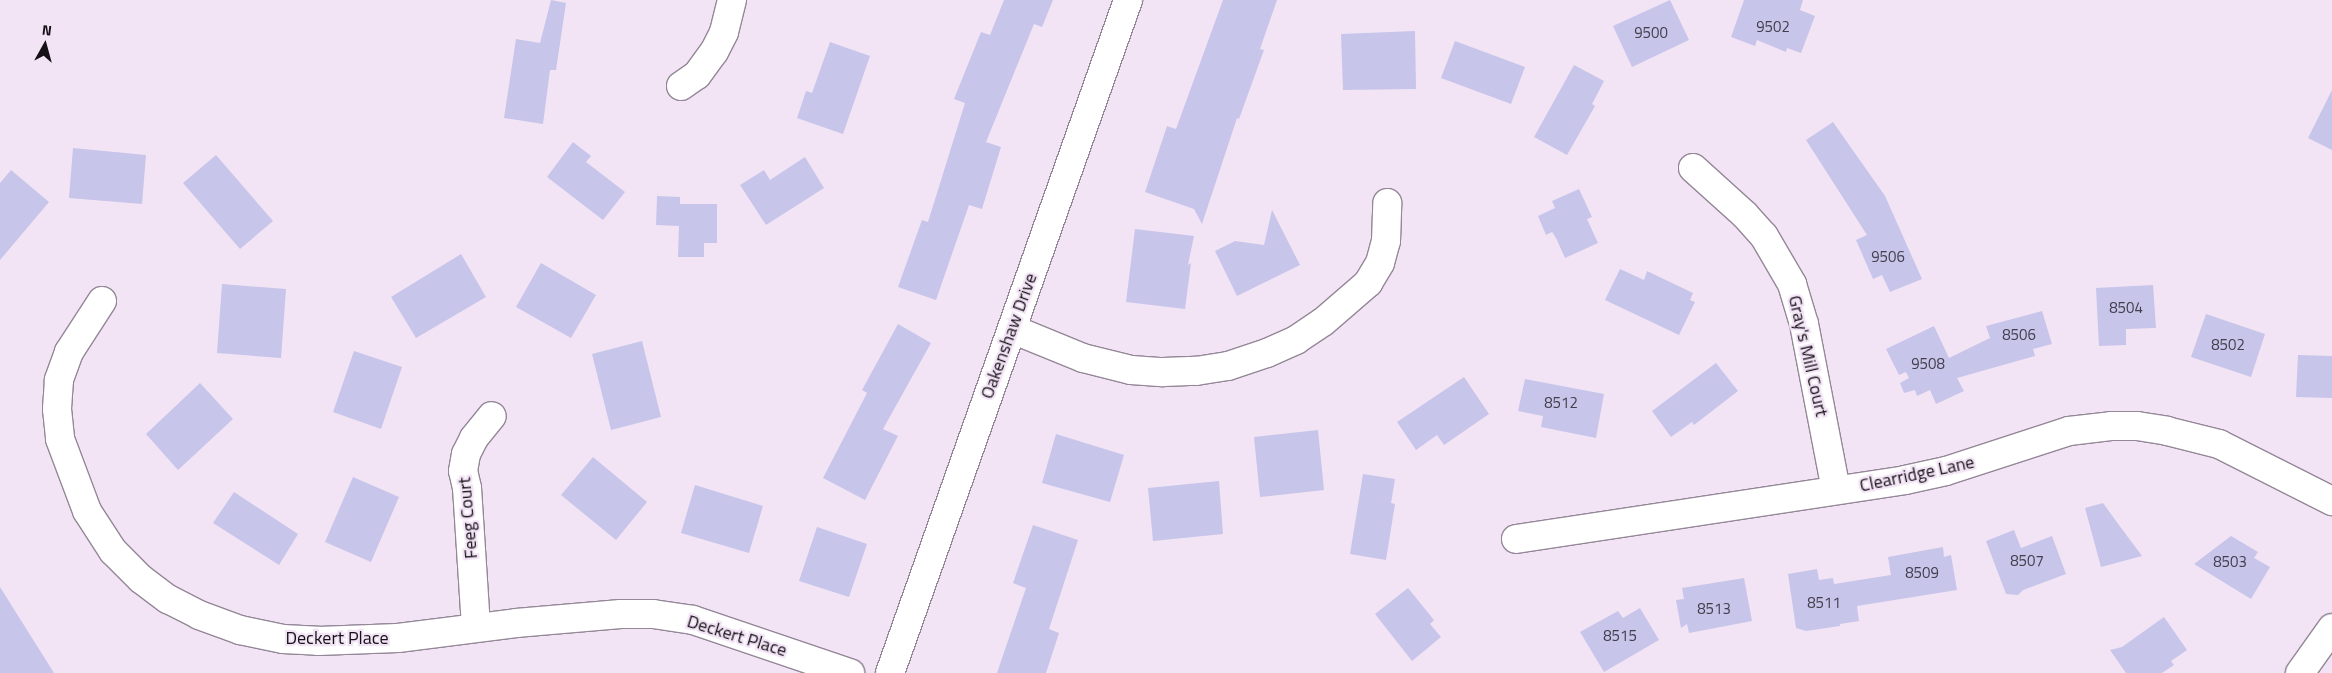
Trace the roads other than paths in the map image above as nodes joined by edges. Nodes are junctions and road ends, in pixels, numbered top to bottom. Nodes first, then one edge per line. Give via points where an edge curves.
1 (732, 0) edge
2 (1128, 0) edge
3 (681, 86) dead end
4 (1693, 168) dead end
5 (1387, 203) dead end
6 (102, 302) dead end
7 (1012, 329) junction
8 (492, 416) dead end
9 (1836, 490) junction
10 (2332, 501) edge
11 (1516, 539) dead end
12 (476, 627) junction
13 (2332, 628) edge
14 (850, 673) edge
15 (890, 673) edge
16 (2300, 673) edge

1 - 3 street via 724,32 714,52 696,75
2 - 7 street, Oakenshaw Drive
4 - 9 street, Gray's Mill Court via 1764,236 1792,284 1804,324
5 - 7 street via 1386,242 1380,263 1368,283 1323,322 1296,340 1228,366 1196,371 1131,370 1083,358
6 - 12 street, Deckert Place via 69,352 59,380 56,409 60,439 87,510 113,550 141,579 199,615 240,630 283,639 398,638
7 - 15 street, Oakenshaw Drive
8 - 12 street, Feeg Court via 474,438 466,454 463,471 467,488
9 - 10 street, Clearridge Lane via 1946,471 2069,431 2137,426 2219,444
9 - 11 street, Clearridge Lane
12 - 14 street, Deckert Place via 653,614 710,626
13 - 16 street

